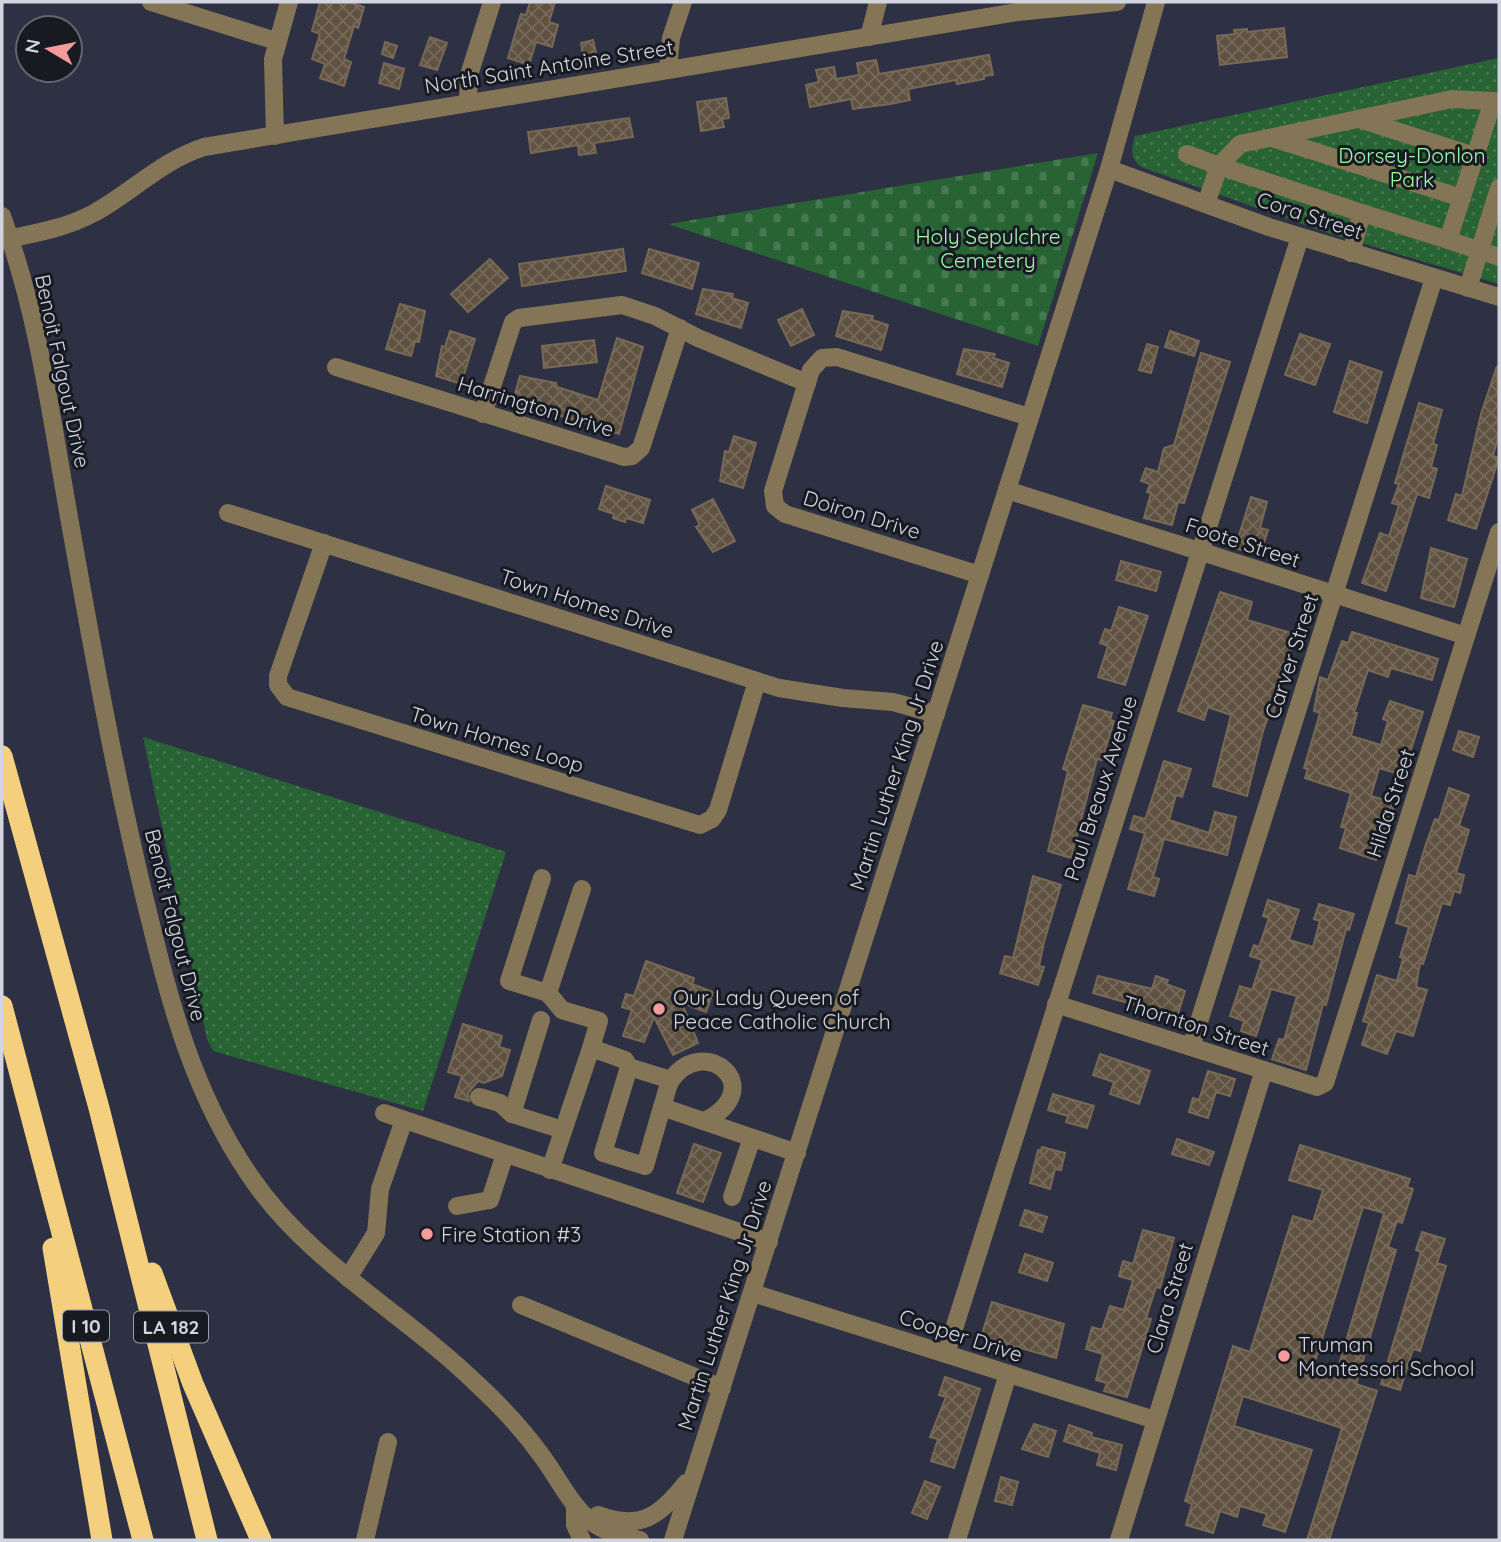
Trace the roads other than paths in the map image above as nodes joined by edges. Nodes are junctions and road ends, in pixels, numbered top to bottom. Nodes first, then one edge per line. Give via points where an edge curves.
1 (151, 2) edge
2 (289, 2) edge
3 (492, 2) edge
4 (682, 2) edge
5 (878, 2) edge
6 (1117, 2) edge
7 (1156, 2) edge
8 (1018, 7) edge
9 (869, 37) junction
10 (276, 41) junction
11 (668, 70) junction
12 (468, 102) junction
13 (1496, 102) edge
14 (1359, 118) junction
15 (275, 136) junction
16 (1269, 137) junction
17 (1188, 154) dead end
18 (1475, 156) junction
19 (1219, 166) junction
20 (1109, 169) junction
21 (1499, 188) edge
22 (1462, 198) junction
23 (1206, 204) junction
24 (1363, 213) junction
25 (2, 216) edge
26 (1300, 237) junction
27 (6, 239) edge
28 (1448, 240) junction
29 (1479, 251) junction
30 (1351, 253) junction
31 (1499, 257) edge
32 (1434, 278) junction
33 (1468, 288) junction
34 (1499, 297) edge
35 (680, 328) junction
36 (336, 367) dead end
37 (807, 383) junction
38 (484, 414) junction
39 (1029, 417) junction
40 (1007, 490) junction
41 (228, 513) dead end
42 (1499, 532) edge
43 (324, 543) junction
44 (1199, 551) junction
45 (981, 575) junction
46 (1334, 594) junction
47 (1466, 636) junction
48 (757, 681) junction
49 (936, 715) junction
50 (2, 756) edge
51 (542, 878) dead end
52 (582, 889) dead end
53 (548, 993) junction
54 (1056, 1004) junction
55 (2, 1006) edge
56 (541, 1020) dead end
57 (1191, 1047) junction
58 (591, 1048) junction
59 (629, 1067) junction
60 (1264, 1070) junction
61 (671, 1080) junction
62 (1321, 1087) joint
63 (479, 1097) dead end
64 (662, 1107) junction
65 (99, 1108) junction
66 (30, 1111) junction
67 (384, 1113) dead end
68 (512, 1114) junction
69 (404, 1120) junction
70 (705, 1121) junction
71 (563, 1130) junction
72 (752, 1138) junction
73 (797, 1153) junction
74 (505, 1154) junction
75 (550, 1170) junction
76 (732, 1197) dead end
77 (457, 1206) dead end
78 (769, 1242) junction
79 (348, 1278) junction
80 (753, 1293) junction
81 (522, 1305) dead end
82 (946, 1354) junction
83 (1008, 1374) junction
84 (722, 1388) junction
85 (1155, 1420) junction
86 (388, 1442) dead end
87 (695, 1471) junction
88 (575, 1505) junction
89 (600, 1533) edge
90 (102, 1540) edge
91 (143, 1540) edge
92 (207, 1540) edge
93 (261, 1540) edge
94 (365, 1540) edge
95 (582, 1540) edge
96 (640, 1540) edge
97 (673, 1540) edge
98 (957, 1540) edge
99 (1119, 1540) edge

1 - 10 street
2 - 10 street
3 - 12 street via 469,75
4 - 11 street via 671,38
5 - 9 street
6 - 8 street, North Saint Antoine Street
7 - 20 street, Martin Luther King Jr Drive
8 - 9 street, North Saint Antoine Street
9 - 11 street, North Saint Antoine Street
10 - 15 street
11 - 12 street, North Saint Antoine Street
12 - 15 street, North Saint Antoine Street
13 - 14 street via 1452,99
13 - 18 street
14 - 16 street
14 - 18 street
15 - 27 street, North Saint Antoine Street via 204,147 178,156 94,213
16 - 19 street via 1240,144
16 - 22 street
17 - 19 street
18 - 22 street
19 - 23 street
19 - 24 street
20 - 23 street, Cora Street
20 - 39 street, Martin Luther King Jr Drive
21 - 29 street
22 - 28 street
23 - 26 street, Cora Street
24 - 28 street
24 - 30 street
25 - 27 street, Benoit Falgout Drive
26 - 30 street, Cora Street
26 - 44 street, Paul Breaux Avenue
27 - 79 street, Benoit Falgout Drive via 39,346 125,818 179,1033 200,1088 251,1178 316,1253
28 - 29 street
29 - 31 street
29 - 33 street
30 - 32 street, Cora Street
32 - 33 street, Cora Street
32 - 46 street, Carver Street
33 - 34 street, Cora Street
35 - 37 street
35 - 38 street via 621,305 519,318 509,328
35 - 38 street, Harrington Drive via 641,447 632,456
36 - 38 street, Harrington Drive
37 - 39 street via 815,363 837,357
37 - 45 street, Doiron Drive via 773,491 775,506 785,514
39 - 40 street, Martin Luther King Jr Drive
40 - 44 street, Foote Street
40 - 45 street, Martin Luther King Jr Drive
41 - 43 street, Town Homes Drive
42 - 47 street, Hilda Street
43 - 48 street, Town Homes Drive
43 - 48 street, Town Homes Loop via 278,676 278,685 287,697 700,825 718,810
44 - 46 street, Foote Street
44 - 54 street, Paul Breaux Avenue
45 - 49 street, Martin Luther King Jr Drive
46 - 47 street, Foote Street
46 - 57 street, Carver Street
47 - 62 street, Hilda Street
48 - 49 street, Town Homes Drive via 799,692 894,702
49 - 73 street, Martin Luther King Jr Drive
50 - 65 highway
51 - 53 street via 509,981
52 - 53 street
53 - 58 street via 562,1010 599,1021
54 - 57 street, Thornton Street
54 - 82 street, Paul Breaux Avenue
55 - 66 highway, I 10
56 - 68 street
57 - 60 street, Thornton Street
58 - 59 street via 625,1060
58 - 71 street
59 - 61 street
59 - 64 street via 603,1153 645,1166
60 - 62 street, Thornton Street
60 - 85 street, Clara Street
61 - 64 street
61 - 70 street via 704,1061 714,1061 726,1070 730,1101 726,1109
63 - 68 street via 500,1103
64 - 70 street
65 - 92 highway
65 - 93 highway, LA 182 via 164,1308
66 - 90 highway
66 - 91 highway, I 10
67 - 69 street
68 - 71 street
69 - 74 street
69 - 79 street via 380,1189 376,1233
70 - 72 street
71 - 75 street
72 - 73 street
72 - 76 street
73 - 78 street, Martin Luther King Jr Drive
74 - 75 street
74 - 77 street via 490,1200
75 - 78 street
78 - 80 street, Martin Luther King Jr Drive
79 - 88 street, Benoit Falgout Drive via 477,1384 542,1455
80 - 82 street, Cooper Drive
80 - 84 street, Martin Luther King Jr Drive
81 - 84 street
82 - 83 street, Cooper Drive
83 - 85 street, Cooper Drive
83 - 98 street
84 - 87 street, Martin Luther King Jr Drive
85 - 99 street, Clara Street
86 - 94 street
87 - 88 street via 671,1502 640,1522 601,1517
87 - 97 street, Martin Luther King Jr Drive
88 - 89 street, Benoit Falgout Drive
88 - 95 street, Benoit Falgout Drive via 575,1525
89 - 96 street

